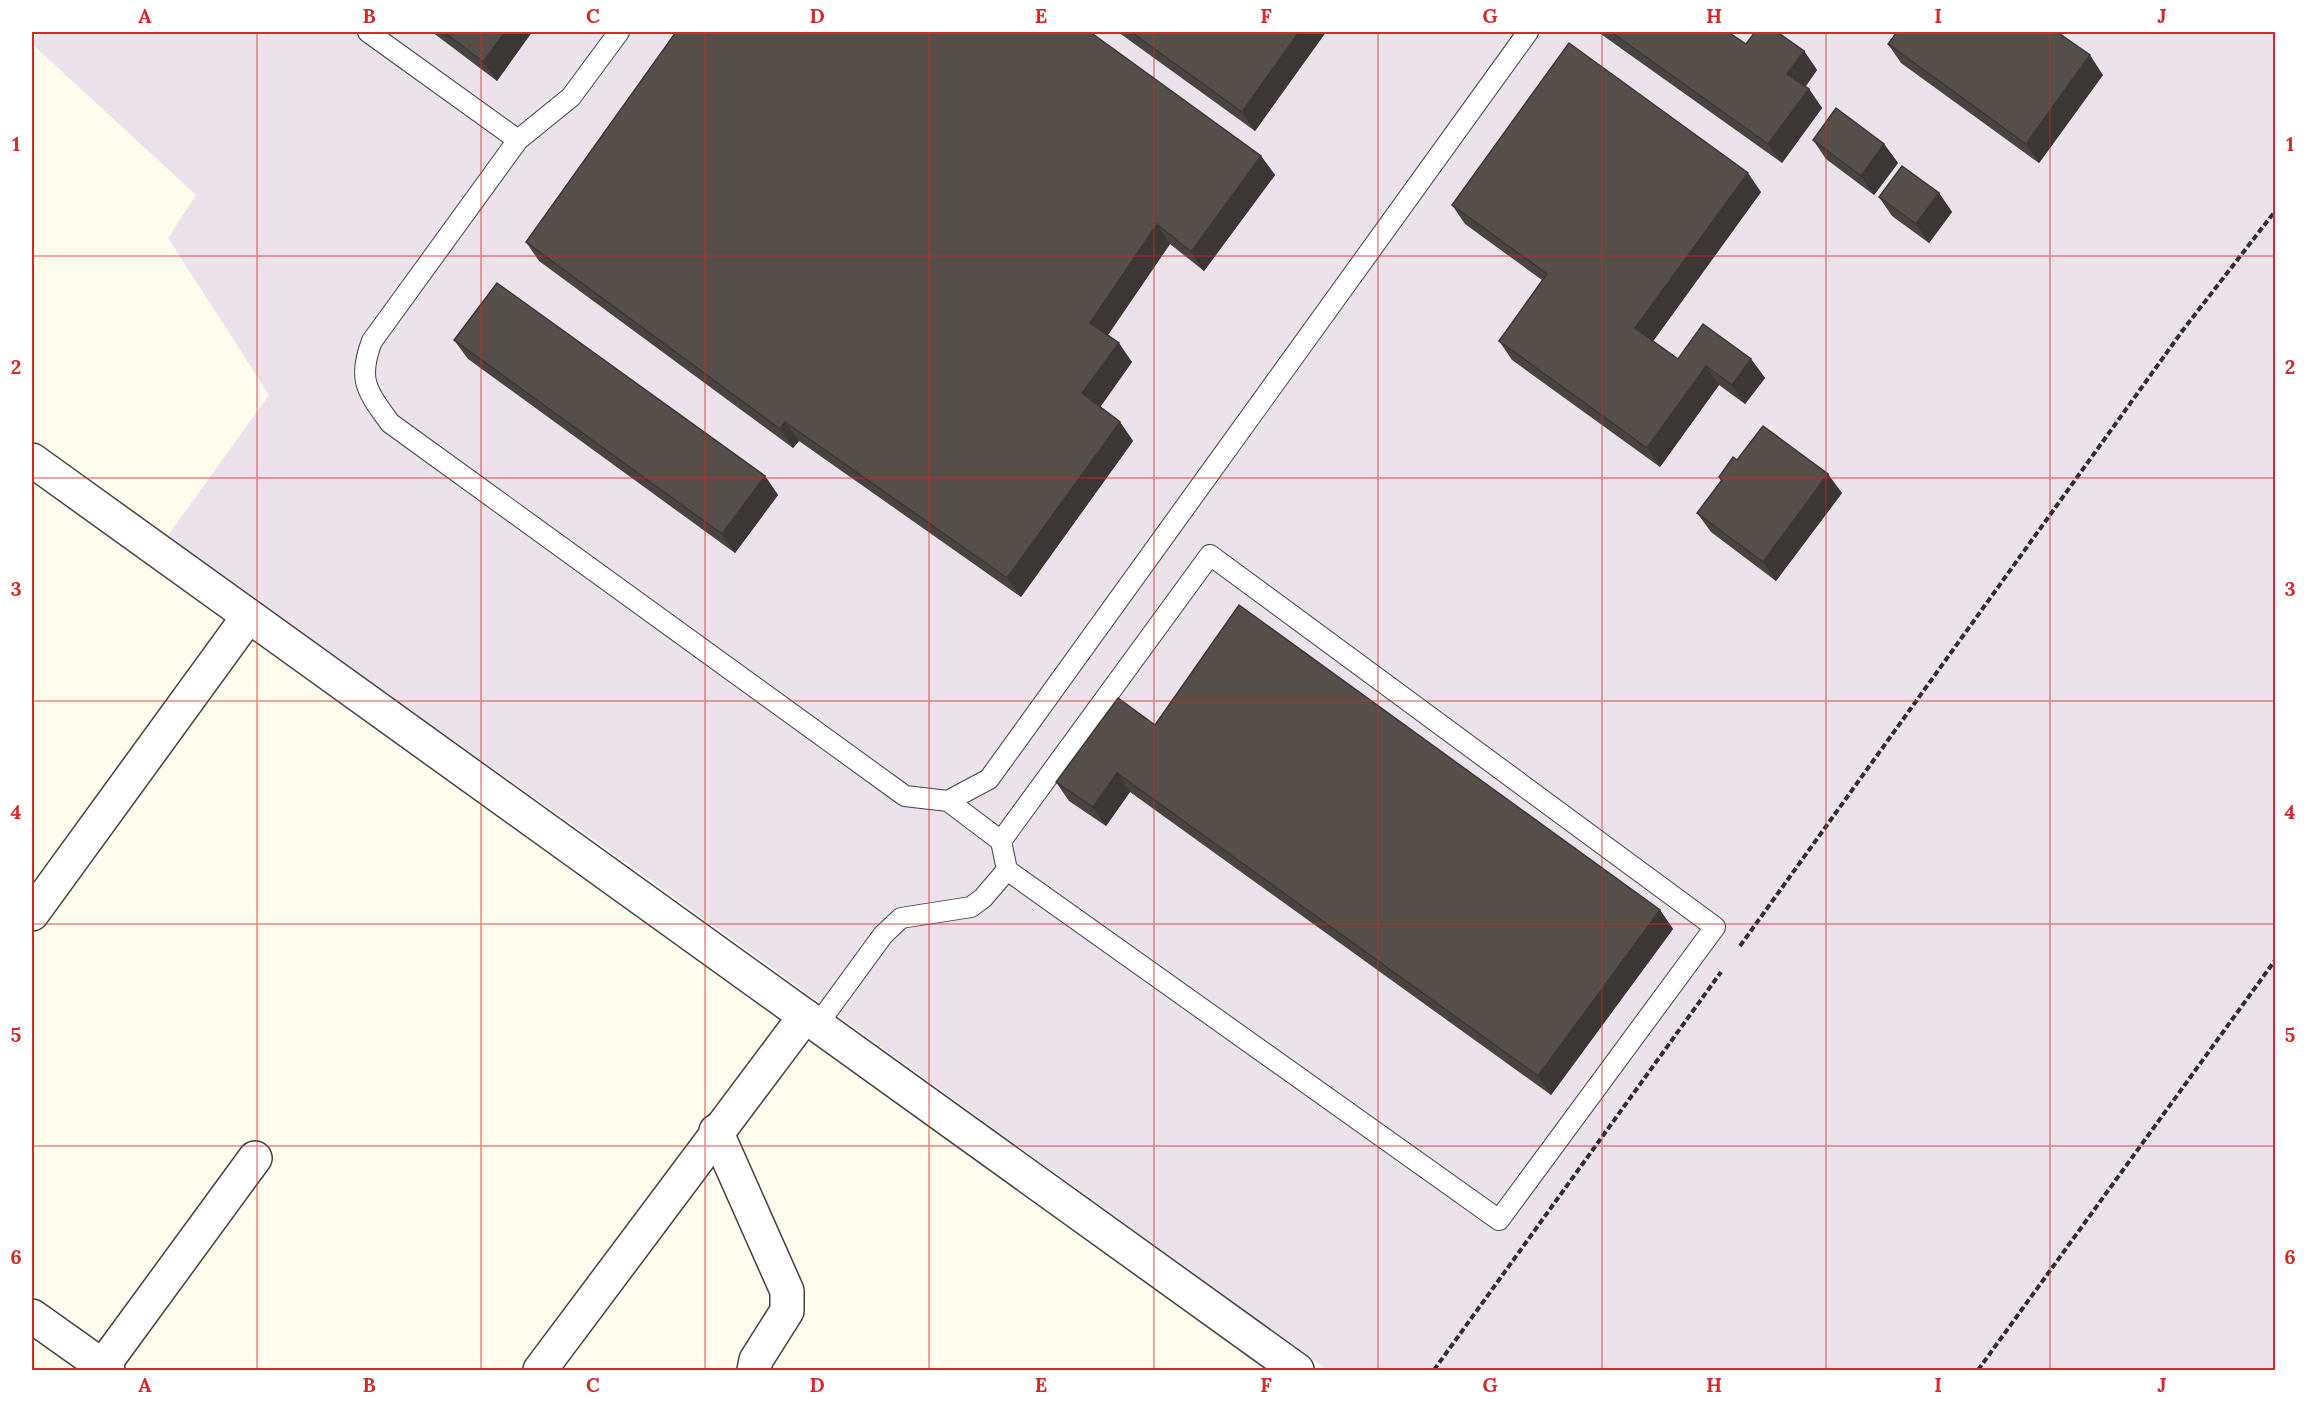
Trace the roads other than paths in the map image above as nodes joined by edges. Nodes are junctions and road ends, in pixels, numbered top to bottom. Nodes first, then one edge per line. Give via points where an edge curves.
1 (368, 32) edge
2 (619, 32) edge
3 (1528, 32) edge
4 (518, 140) junction
5 (32, 460) edge
6 (248, 617) junction
7 (948, 801) junction
8 (1002, 841) junction
9 (1007, 870) junction
10 (32, 914) edge
11 (812, 1020) junction
12 (716, 1131) junction
13 (255, 1158) dead end
14 (32, 1316) edge
15 (105, 1369) edge
16 (540, 1371) edge
17 (754, 1371) edge
18 (1297, 1371) edge

1 - 4 lane
2 - 4 lane via 571,97
3 - 7 lane via 989,779
4 - 7 lane via 372,341 363,365 370,395 390,423 905,796
5 - 6 street
6 - 10 street
6 - 11 street
7 - 8 lane
8 - 9 lane
8 - 9 lane via 1210,555 1715,927 1498,1220
9 - 11 lane via 971,907 901,918
11 - 12 street
11 - 18 street
12 - 16 street
12 - 17 street via 787,1291 787,1311 756,1360
13 - 15 street
14 - 15 street

